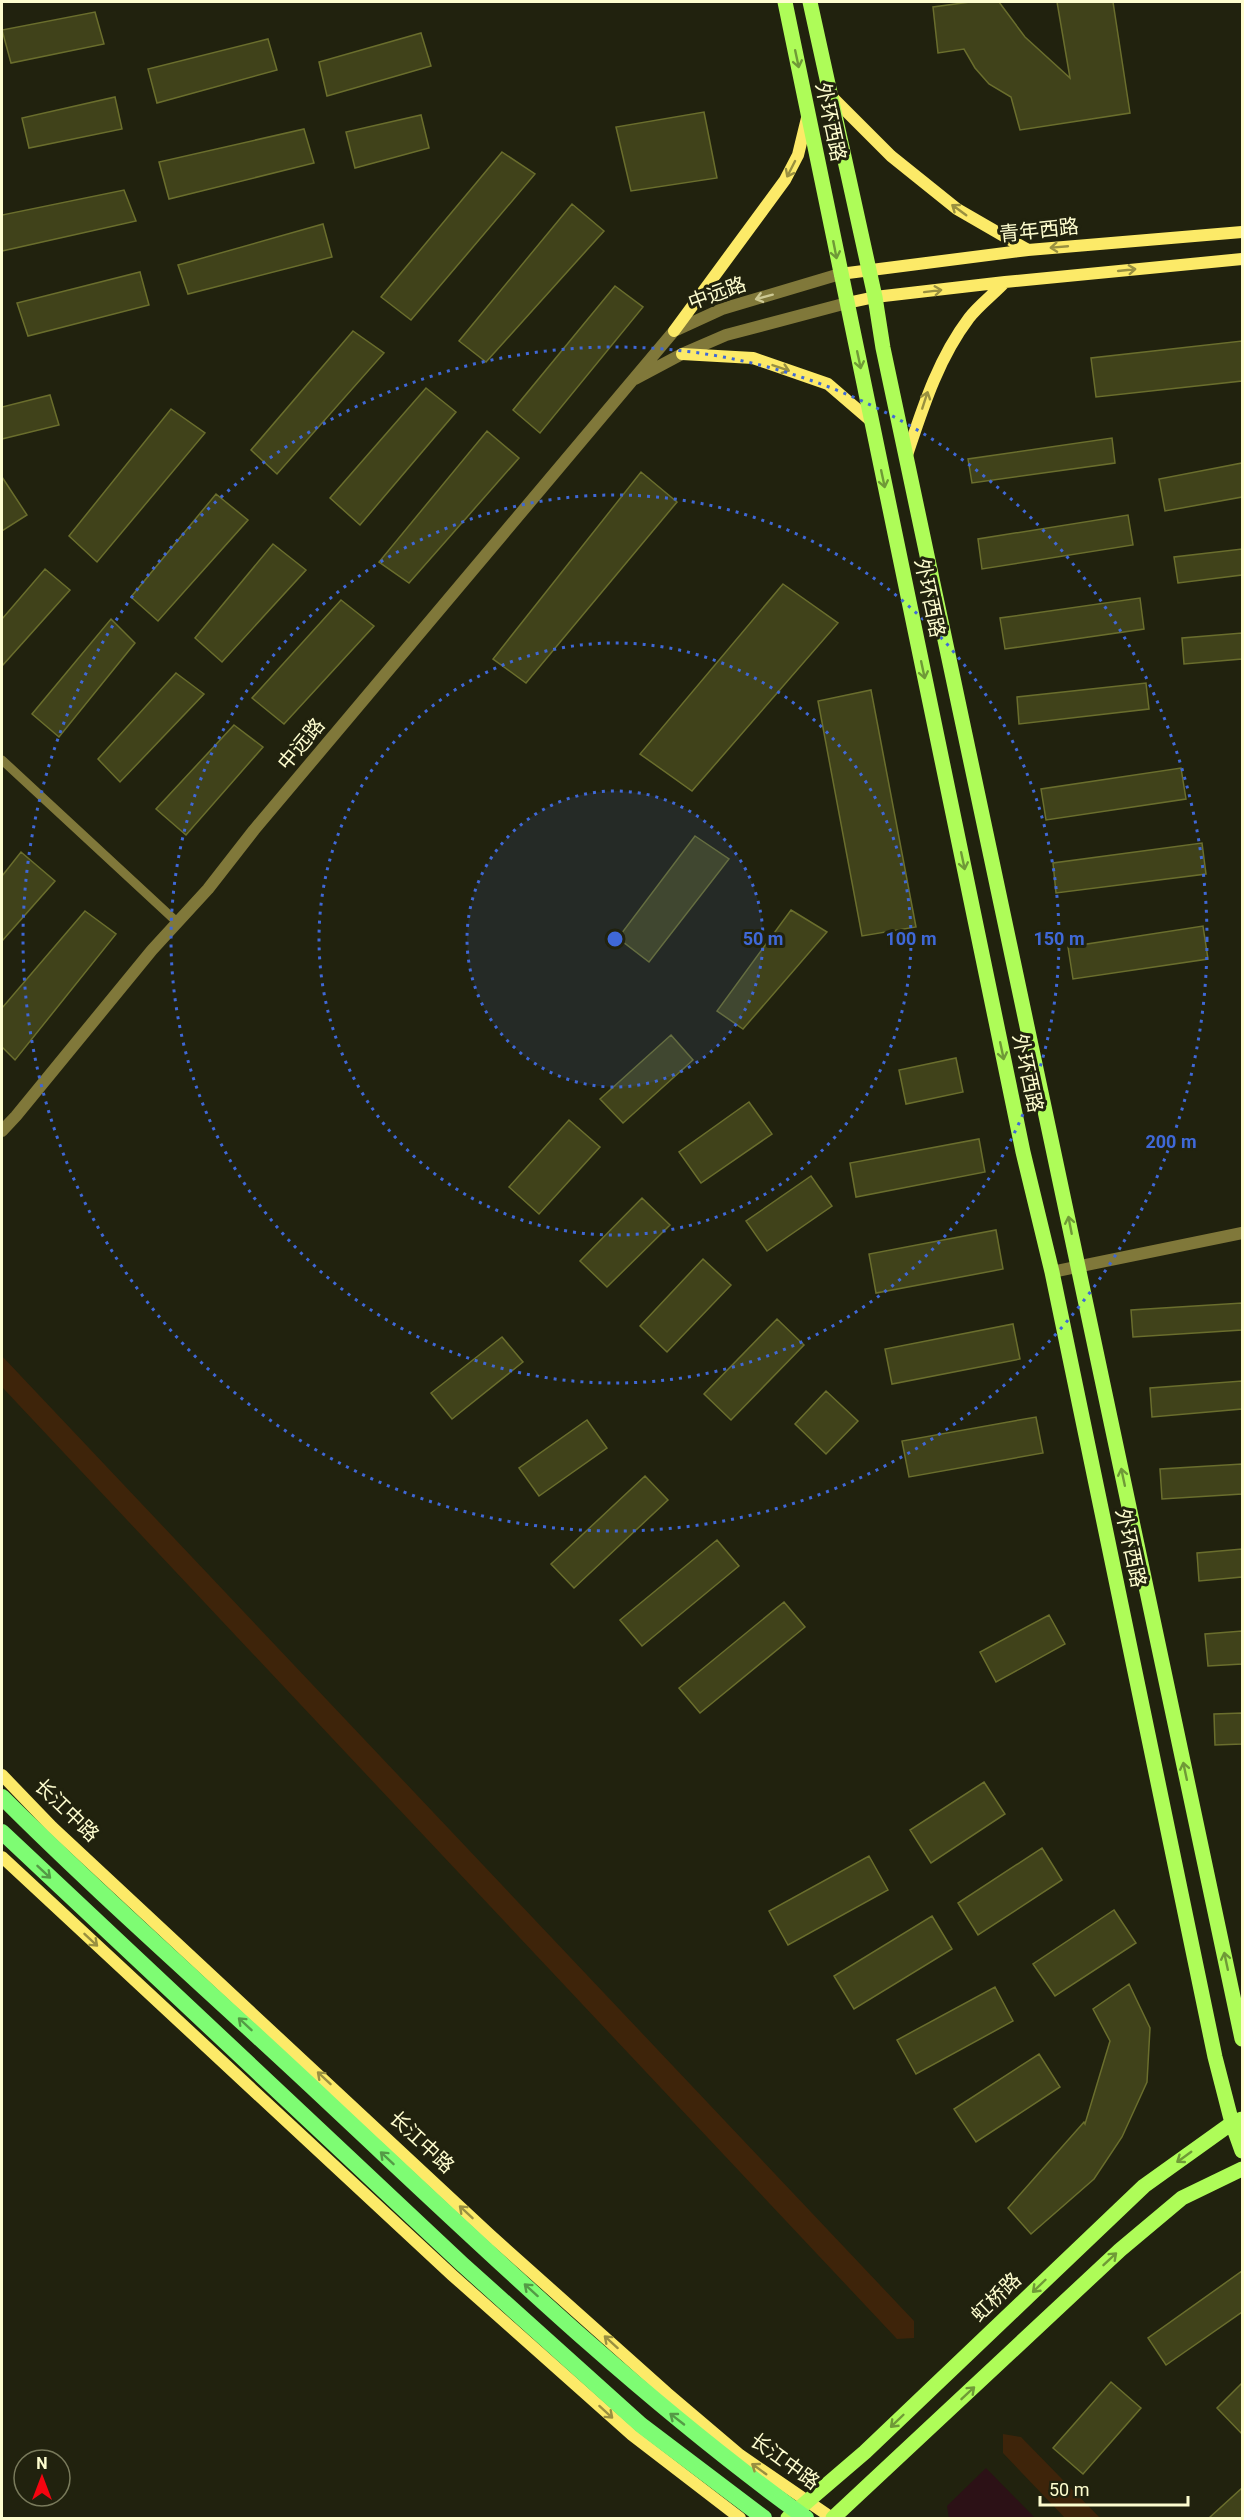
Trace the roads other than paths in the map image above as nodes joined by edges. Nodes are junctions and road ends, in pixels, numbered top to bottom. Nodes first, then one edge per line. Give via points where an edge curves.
1 (785, 2) edge
2 (810, 2) edge
3 (829, 93) junction
4 (808, 113) junction
5 (1242, 232) edge
6 (1028, 250) junction
7 (1242, 259) edge
8 (868, 269) junction
9 (840, 274) junction
10 (1005, 282) junction
11 (875, 297) junction
12 (847, 303) junction
13 (674, 331) junction
14 (682, 354) junction
15 (629, 382) junction
16 (872, 422) junction
17 (907, 455) junction
18 (2, 760) edge
19 (178, 923) junction
20 (2, 1131) edge
21 (1242, 1233) edge
22 (1078, 1266) junction
23 (1052, 1272) junction
24 (2, 1775) edge
25 (2, 1797) edge
26 (2, 1832) edge
27 (2, 1857) edge
28 (1242, 2039) edge
29 (1237, 2121) edge
30 (1242, 2151) edge
31 (1242, 2169) edge
32 (806, 2511) edge
33 (740, 2518) edge
34 (764, 2518) edge
35 (788, 2518) edge
36 (832, 2518) edge

1 -> 4 main road, 外环西路
2 - 3 main road, 外环西路
6 -> 3 main road via 948,202 891,156
3 - 8 main road, 外环西路
4 -> 9 main road, 外环西路
4 -> 13 main road via 798,155 785,180
5 -> 6 main road, 青年西路
6 - 8 main road, 青年西路
10 -> 7 main road
8 - 9 main road, 青年西路
8 - 11 main road, 外环西路
9 - 12 main road, 外环西路
9 -> 13 street, 中远路 via 722,309
11 -> 10 main road
17 -> 10 main road via 930,385 949,350 970,317
11 - 12 main road
11 - 17 main road, 外环西路
12 - 14 street, 中远路 via 726,336
12 -> 16 main road, 外环西路
13 - 15 street, 中远路
14 - 15 street, 中远路
14 -> 16 main road via 753,358 828,384
15 - 19 street, 中远路
16 -> 23 main road, 外环西路
22 -> 17 main road, 外环西路
18 - 19 lane
19 - 20 street, 中远路
21 - 22 street
22 - 23 street
28 -> 22 main road, 外环西路
23 - 29 main road, 外环西路 via 1215,2057
32 -> 24 main road, 长江中路 via 489,2234 52,1827
32 -> 25 highway, 长江中路, bridge via 760,2485 656,2403 478,2243
26 -> 34 highway via 470,2272 641,2425
27 -> 33 main road via 452,2275 632,2435
29 - 30 main road, 外环西路
29 -> 32 main road, 虹桥路 via 1144,2186
36 -> 31 main road via 1120,2250 1182,2198
32 - 35 main road, 虹桥路
32 - 36 main road, 长江中路

